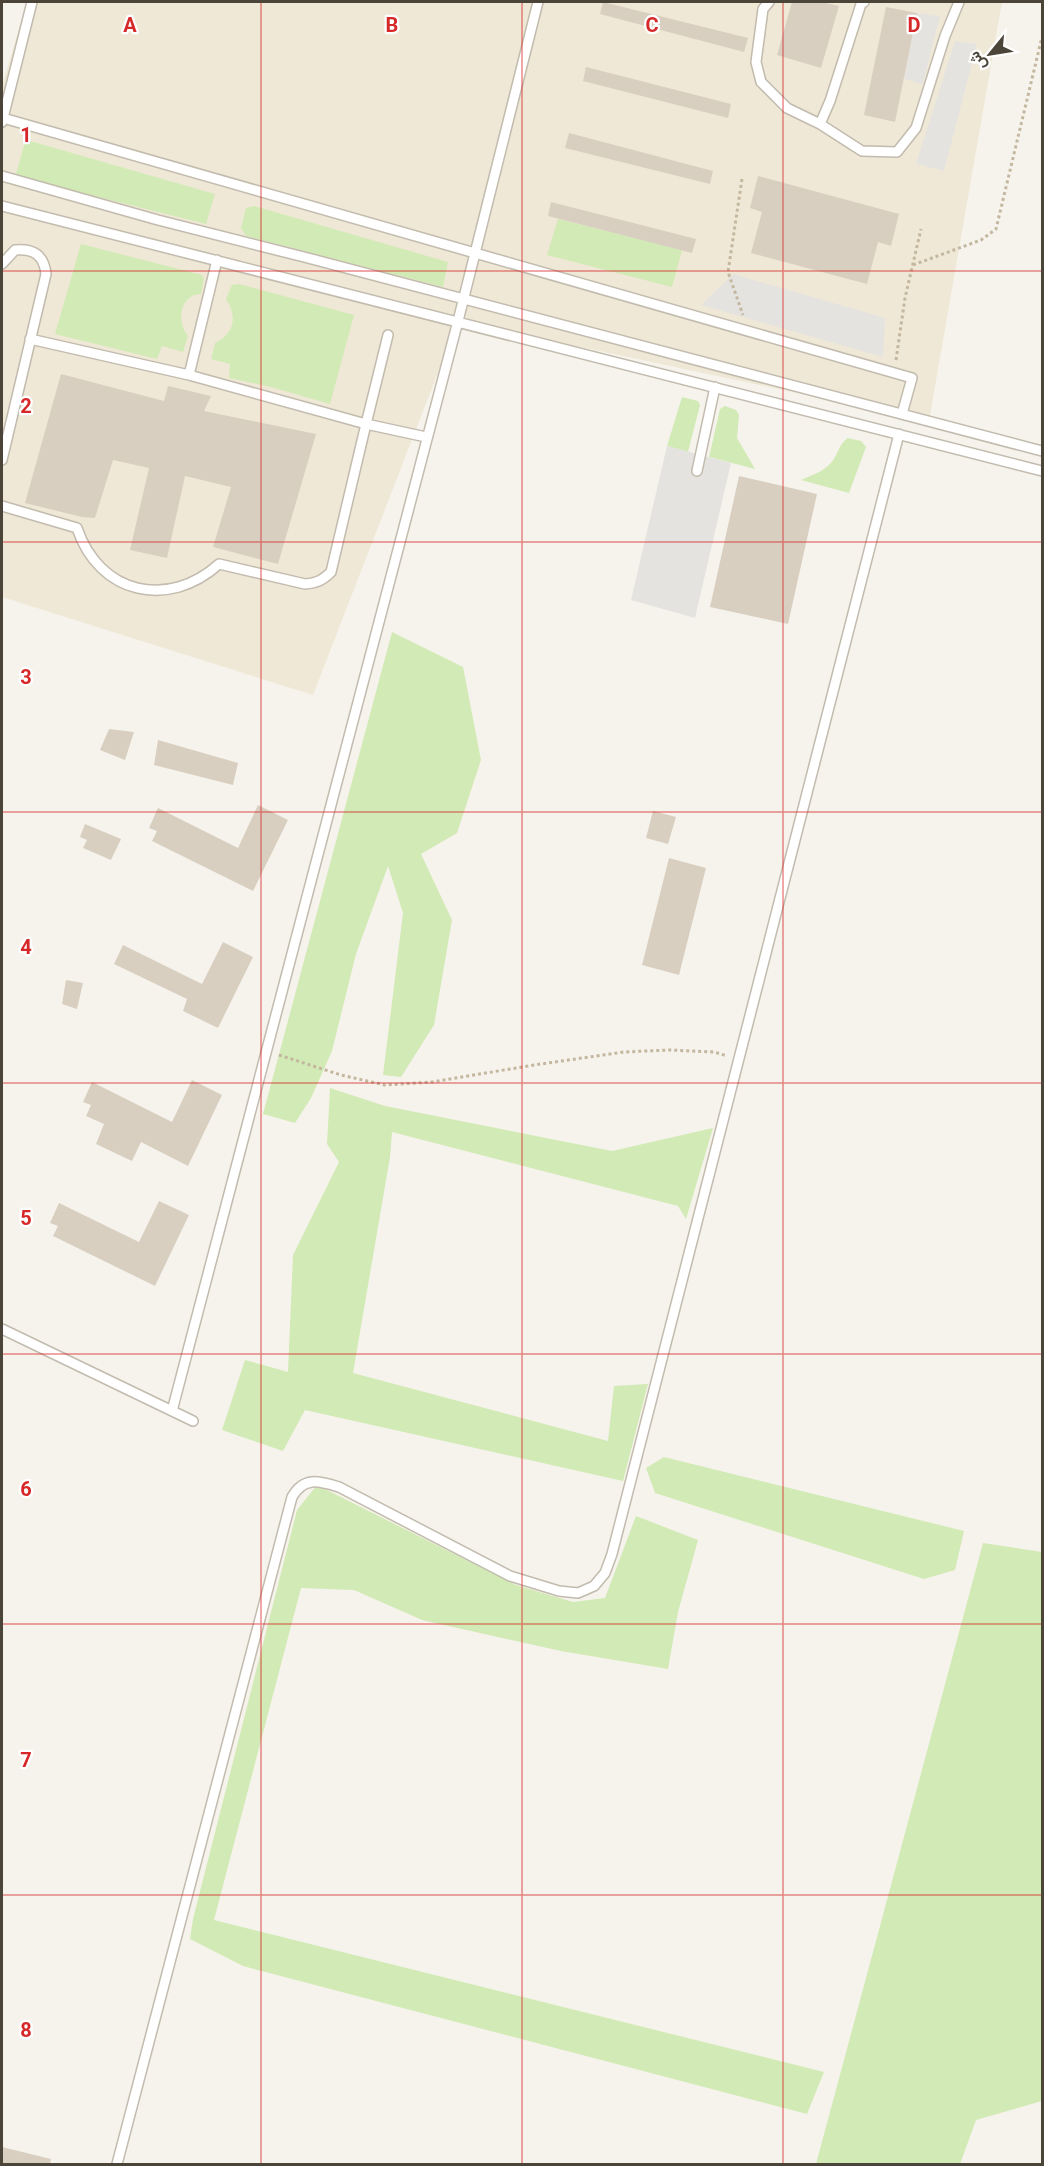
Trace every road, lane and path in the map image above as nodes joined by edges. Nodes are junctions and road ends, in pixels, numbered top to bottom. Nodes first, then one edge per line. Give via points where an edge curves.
1 (32, 2) edge
2 (538, 2) edge
3 (770, 2) edge
4 (860, 2) edge
5 (958, 2) edge
6 (1042, 37) edge
7 (2, 120) edge
8 (820, 124) junction
9 (2, 176) edge
10 (742, 179) dead end
11 (2, 206) edge
12 (921, 229) dead end
13 (474, 252) junction
14 (218, 260) junction
15 (2, 264) edge
16 (913, 265) junction
17 (463, 298) junction
18 (458, 321) junction
19 (748, 331) junction
20 (388, 335) dead end
21 (30, 339) junction
22 (894, 373) junction
23 (189, 375) junction
24 (716, 387) junction
25 (902, 414) junction
26 (366, 424) junction
27 (899, 434) junction
28 (426, 437) junction
29 (1042, 451) edge
30 (2, 460) edge
31 (697, 471) dead end
32 (1042, 471) edge
33 (2, 506) edge
34 (266, 1051) junction
35 (739, 1059) junction
36 (2, 1329) edge
37 (172, 1411) junction
38 (193, 1421) dead end
39 (117, 2164) edge

1 - 7 lane
2 - 13 lane
3 - 8 lane via 763,9 756,62 761,82 787,108
4 - 8 lane
5 - 8 lane via 916,128 897,152 862,151
6 - 16 path via 996,230 981,240
7 - 13 lane
9 - 17 lane
10 - 19 path via 728,272
11 - 14 lane
12 - 16 path
13 - 17 lane
13 - 19 lane
14 - 18 lane
14 - 23 lane
15 - 21 lane via 15,250 27,249 45,263 46,274
16 - 22 path
17 - 18 lane
17 - 25 lane
18 - 24 lane
18 - 28 lane
19 - 22 lane
20 - 26 lane
21 - 23 lane
21 - 30 lane
22 - 25 lane via 912,378
23 - 26 lane
24 - 27 lane
24 - 31 lane
25 - 29 lane
26 - 28 lane
26 - 33 lane via 331,572 315,583 219,564 204,578 185,585 150,591 133,587 105,572 77,528
27 - 32 lane
27 - 35 lane
28 - 34 lane
34 - 35 path via 386,1085 432,1082 624,1052 714,1052
34 - 37 lane
35 - 39 lane via 612,1554 605,1573 594,1586 578,1593 559,1591 510,1576 339,1487 319,1481 307,1483 292,1497
36 - 37 lane
37 - 38 lane

